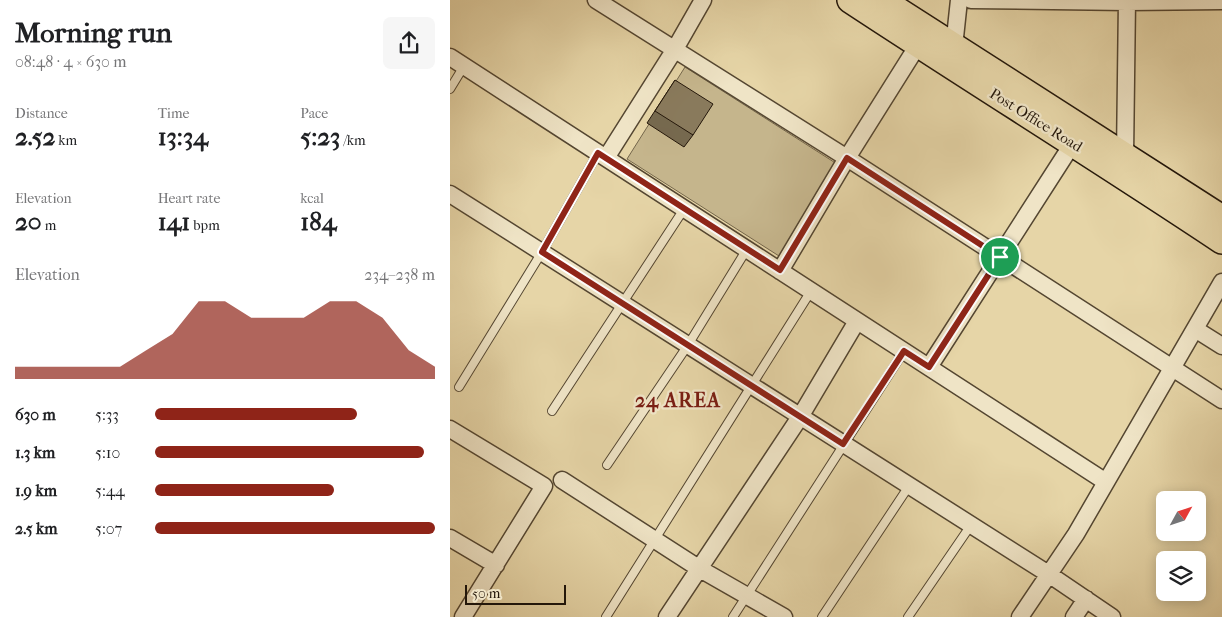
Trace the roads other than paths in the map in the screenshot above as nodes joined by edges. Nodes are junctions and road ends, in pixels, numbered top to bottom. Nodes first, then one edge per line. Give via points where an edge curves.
1 (596, 0) edge
2 (703, 0) edge
3 (850, 0) edge
4 (882, 0) edge
5 (959, 0) edge
6 (971, 0) edge
7 (1127, 1) edge
8 (1222, 1) edge
9 (918, 45) junction
10 (675, 49) junction
11 (949, 55) junction
12 (457, 61) edge
13 (450, 89) edge
14 (1073, 143) junction
15 (602, 156) junction
16 (1125, 156) junction
17 (847, 158) junction
18 (450, 194) edge
19 (684, 209) junction
20 (1222, 218) edge
21 (1222, 241) edge
22 (747, 249) junction
23 (542, 252) junction
24 (1000, 257) junction
25 (780, 270) junction
26 (1222, 282) edge
27 (811, 291) junction
28 (622, 303) junction
29 (857, 321) junction
30 (1195, 329) junction
31 (688, 345) junction
32 (1222, 346) edge
33 (904, 351) junction
34 (929, 367) junction
35 (1173, 368) junction
36 (752, 386) junction
37 (460, 387) dead end
38 (1222, 400) edge
39 (552, 411) dead end
40 (800, 417) junction
41 (450, 429) edge
42 (843, 444) junction
43 (607, 465) dead end
44 (562, 480) dead end
45 (1106, 482) junction
46 (909, 486) junction
47 (971, 525) junction
48 (450, 538) edge
49 (655, 540) junction
50 (496, 565) junction
51 (700, 569) junction
52 (1050, 575) junction
53 (748, 595) junction
54 (1086, 600) junction
55 (463, 617) edge
56 (606, 617) edge
57 (667, 617) edge
58 (733, 617) edge
59 (784, 617) edge
60 (822, 617) edge
61 (908, 617) edge
62 (1020, 617) edge
63 (1074, 617) edge
64 (1112, 617) edge

1 - 10 street
2 - 10 street
3 - 9 main road, Post Office Road
4 - 11 main road, Post Office Road
5 - 11 street
6 - 7 street
7 - 8 street
7 - 16 street
9 - 11 main road, Post Office Road
9 - 17 street
10 - 15 street
10 - 17 street
11 - 14 main road, Post Office Road
11 - 16 main road, Post Office Road
12 - 13 lane
12 - 15 street
14 - 21 main road, Post Office Road
14 - 24 street
15 - 19 street
15 - 23 lane
16 - 20 main road, Post Office Road
17 - 24 street
17 - 25 street
18 - 23 street
19 - 22 street
19 - 28 lane
22 - 25 street
22 - 31 lane
23 - 28 street
23 - 37 lane
24 - 34 street
24 - 35 street
25 - 27 street
26 - 30 street
27 - 29 street
27 - 36 lane
28 - 31 street
28 - 39 lane
29 - 33 street
29 - 40 street
30 - 32 street
30 - 35 street
31 - 36 street
31 - 43 lane
33 - 34 street
33 - 42 lane
34 - 45 street
35 - 38 street
35 - 45 street
36 - 40 street
36 - 49 lane
40 - 42 street
40 - 51 street
41 - 50 street via 544,486
42 - 46 street
42 - 53 lane
44 - 49 street
45 - 52 street
46 - 47 street
46 - 60 lane
47 - 52 street
47 - 61 lane
48 - 50 street
49 - 51 street
49 - 56 lane
50 - 55 street
51 - 53 street
51 - 57 street
52 - 54 street
52 - 62 street
53 - 58 lane
53 - 59 street
54 - 63 street
54 - 64 street

